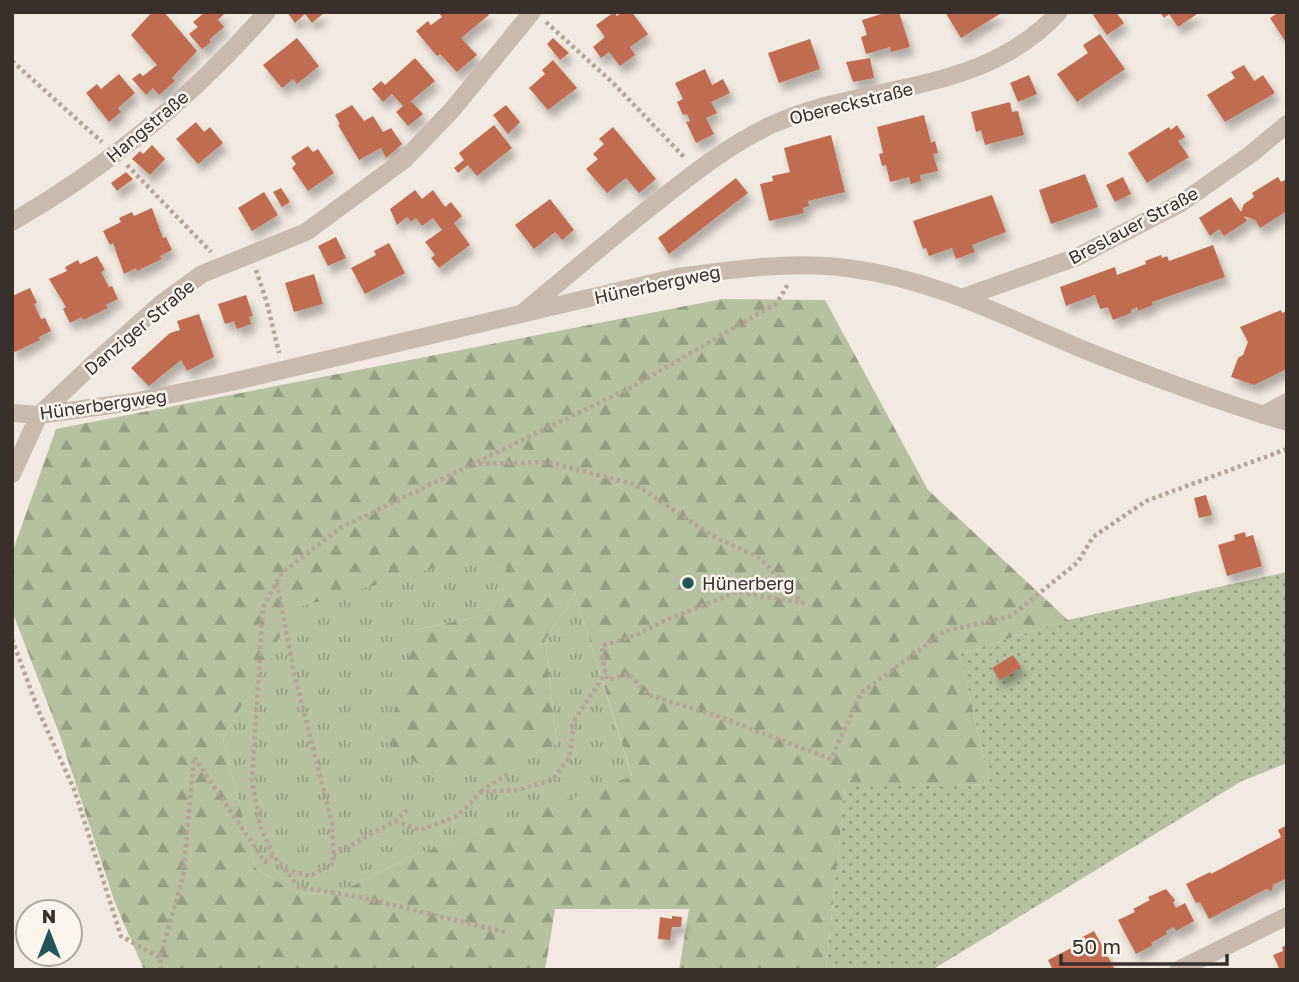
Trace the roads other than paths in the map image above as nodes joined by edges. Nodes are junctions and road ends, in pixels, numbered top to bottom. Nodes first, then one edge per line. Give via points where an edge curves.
1 (267, 12) edge
2 (1059, 12) edge
3 (538, 16) edge
4 (1287, 124) edge
5 (12, 222) edge
6 (964, 297) junction
7 (520, 316) junction
8 (1287, 402) edge
9 (12, 413) edge
10 (39, 415) junction
11 (1263, 415) junction
12 (1287, 422) edge
13 (12, 474) edge
14 (1287, 916) edge
15 (1178, 970) edge

1 - 5 street, Hangstraße via 168,111 66,189
2 - 7 street, Obereckstraße via 1043,30 994,61 943,80 806,111 733,145
3 - 10 street, Danziger Straße via 404,160 306,232 202,274 162,303
4 - 6 street, Breslauer Straße via 1181,203 1077,257
6 - 7 street, Hünerbergweg via 846,268 739,268 678,277
6 - 11 street, Hünerbergweg via 1082,349
7 - 10 street, Hünerbergweg via 284,371 133,402
8 - 11 street
9 - 10 street, Hünerbergweg
10 - 13 street
11 - 12 street, Hünerbergweg
14 - 15 street

